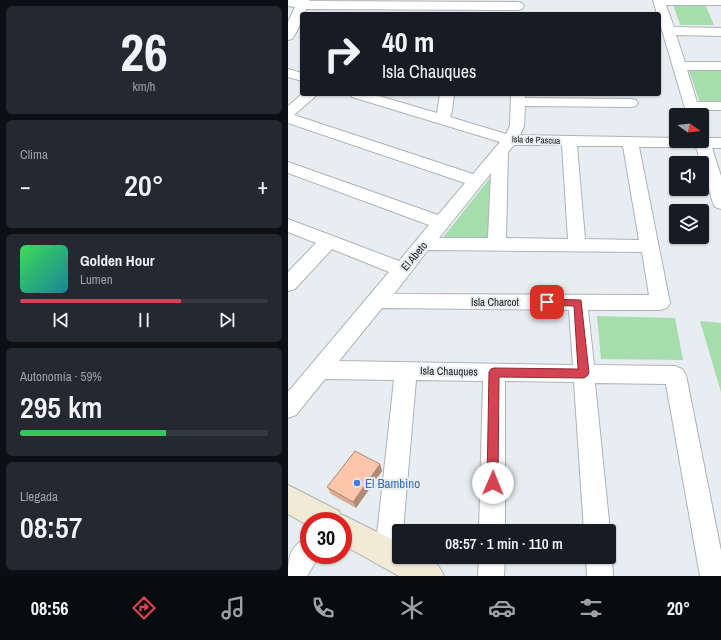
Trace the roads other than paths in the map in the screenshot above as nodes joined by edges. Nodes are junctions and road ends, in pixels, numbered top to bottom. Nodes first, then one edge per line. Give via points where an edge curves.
1 (659, 1) edge
2 (721, 1) edge
3 (288, 2) edge
4 (303, 2) edge
5 (357, 2) edge
6 (408, 3) edge
7 (459, 3) edge
8 (518, 7) edge
9 (669, 31) junction
10 (292, 32) edge
11 (721, 32) edge
12 (679, 66) junction
13 (721, 66) edge
14 (288, 73) edge
15 (300, 76) edge
16 (309, 96) edge
17 (371, 96) edge
18 (447, 96) edge
19 (385, 98) edge
20 (518, 98) edge
21 (631, 103) dead end
22 (721, 106) edge
23 (692, 108) edge
24 (707, 108) edge
25 (288, 113) edge
26 (288, 118) edge
27 (441, 120) junction
28 (569, 141) junction
29 (630, 142) junction
30 (669, 142) edge
31 (709, 142) edge
32 (721, 143) edge
33 (505, 146) junction
34 (704, 148) edge
35 (288, 167) edge
36 (476, 181) junction
37 (720, 200) edge
38 (442, 223) junction
39 (288, 225) edge
40 (329, 241) junction
41 (424, 244) junction
42 (497, 244) junction
43 (577, 245) junction
44 (650, 246) junction
45 (402, 270) junction
46 (288, 284) edge
47 (377, 301) junction
48 (578, 302) junction
49 (320, 370) junction
50 (406, 371) junction
51 (494, 372) junction
52 (584, 373) junction
53 (288, 408) edge
54 (288, 499) edge
55 (312, 512) edge
56 (492, 524) edge
57 (596, 524) edge
58 (352, 534) edge
59 (388, 553) junction
60 (300, 562) edge
61 (492, 564) edge
62 (599, 564) edge
63 (422, 574) edge
64 (290, 576) edge
65 (491, 576) edge
66 (600, 576) edge
67 (713, 576) edge

1 - 2 street
1 - 9 street
3 - 4 street
4 - 5 street
4 - 10 street
5 - 6 street
6 - 7 street
7 - 8 street
9 - 11 street
9 - 12 street
12 - 13 street
12 - 23 street
14 - 15 street
16 - 25 street
17 - 19 street, Isla de Pascua
18 - 27 street
19 - 27 street, Isla de Pascua
20 - 21 street
20 - 33 street, El Abeto via 517,126
22 - 24 street
26 - 36 street
27 - 33 street, Isla de Pascua
28 - 29 street, Isla de Pascua
28 - 33 street, Isla de Pascua
28 - 43 street
29 - 30 street, Isla de Pascua
29 - 44 street
31 - 32 street, Isla de Pascua
33 - 36 street, El Abeto
33 - 42 street
34 - 37 street
35 - 38 street
36 - 38 street, El Abeto
38 - 41 street, El Abeto
39 - 40 street
40 - 45 street
40 - 46 street
41 - 42 street
41 - 45 street, El Abeto
42 - 43 street
43 - 44 street
44 - 48 street, Isla Charcot via 660,303
45 - 47 street, El Abeto
47 - 48 street, Isla Charcot
47 - 49 street, El Abeto
48 - 52 street
49 - 50 street, Isla Chauques
49 - 53 street, El Abeto
50 - 51 street, Isla Chauques
50 - 59 street
51 - 52 street, Isla Chauques
51 - 56 street
52 - 57 street
52 - 67 street, Isla Chauques via 675,375
54 - 55 street
58 - 59 street
59 - 63 street
60 - 64 street
61 - 65 street
62 - 66 street

